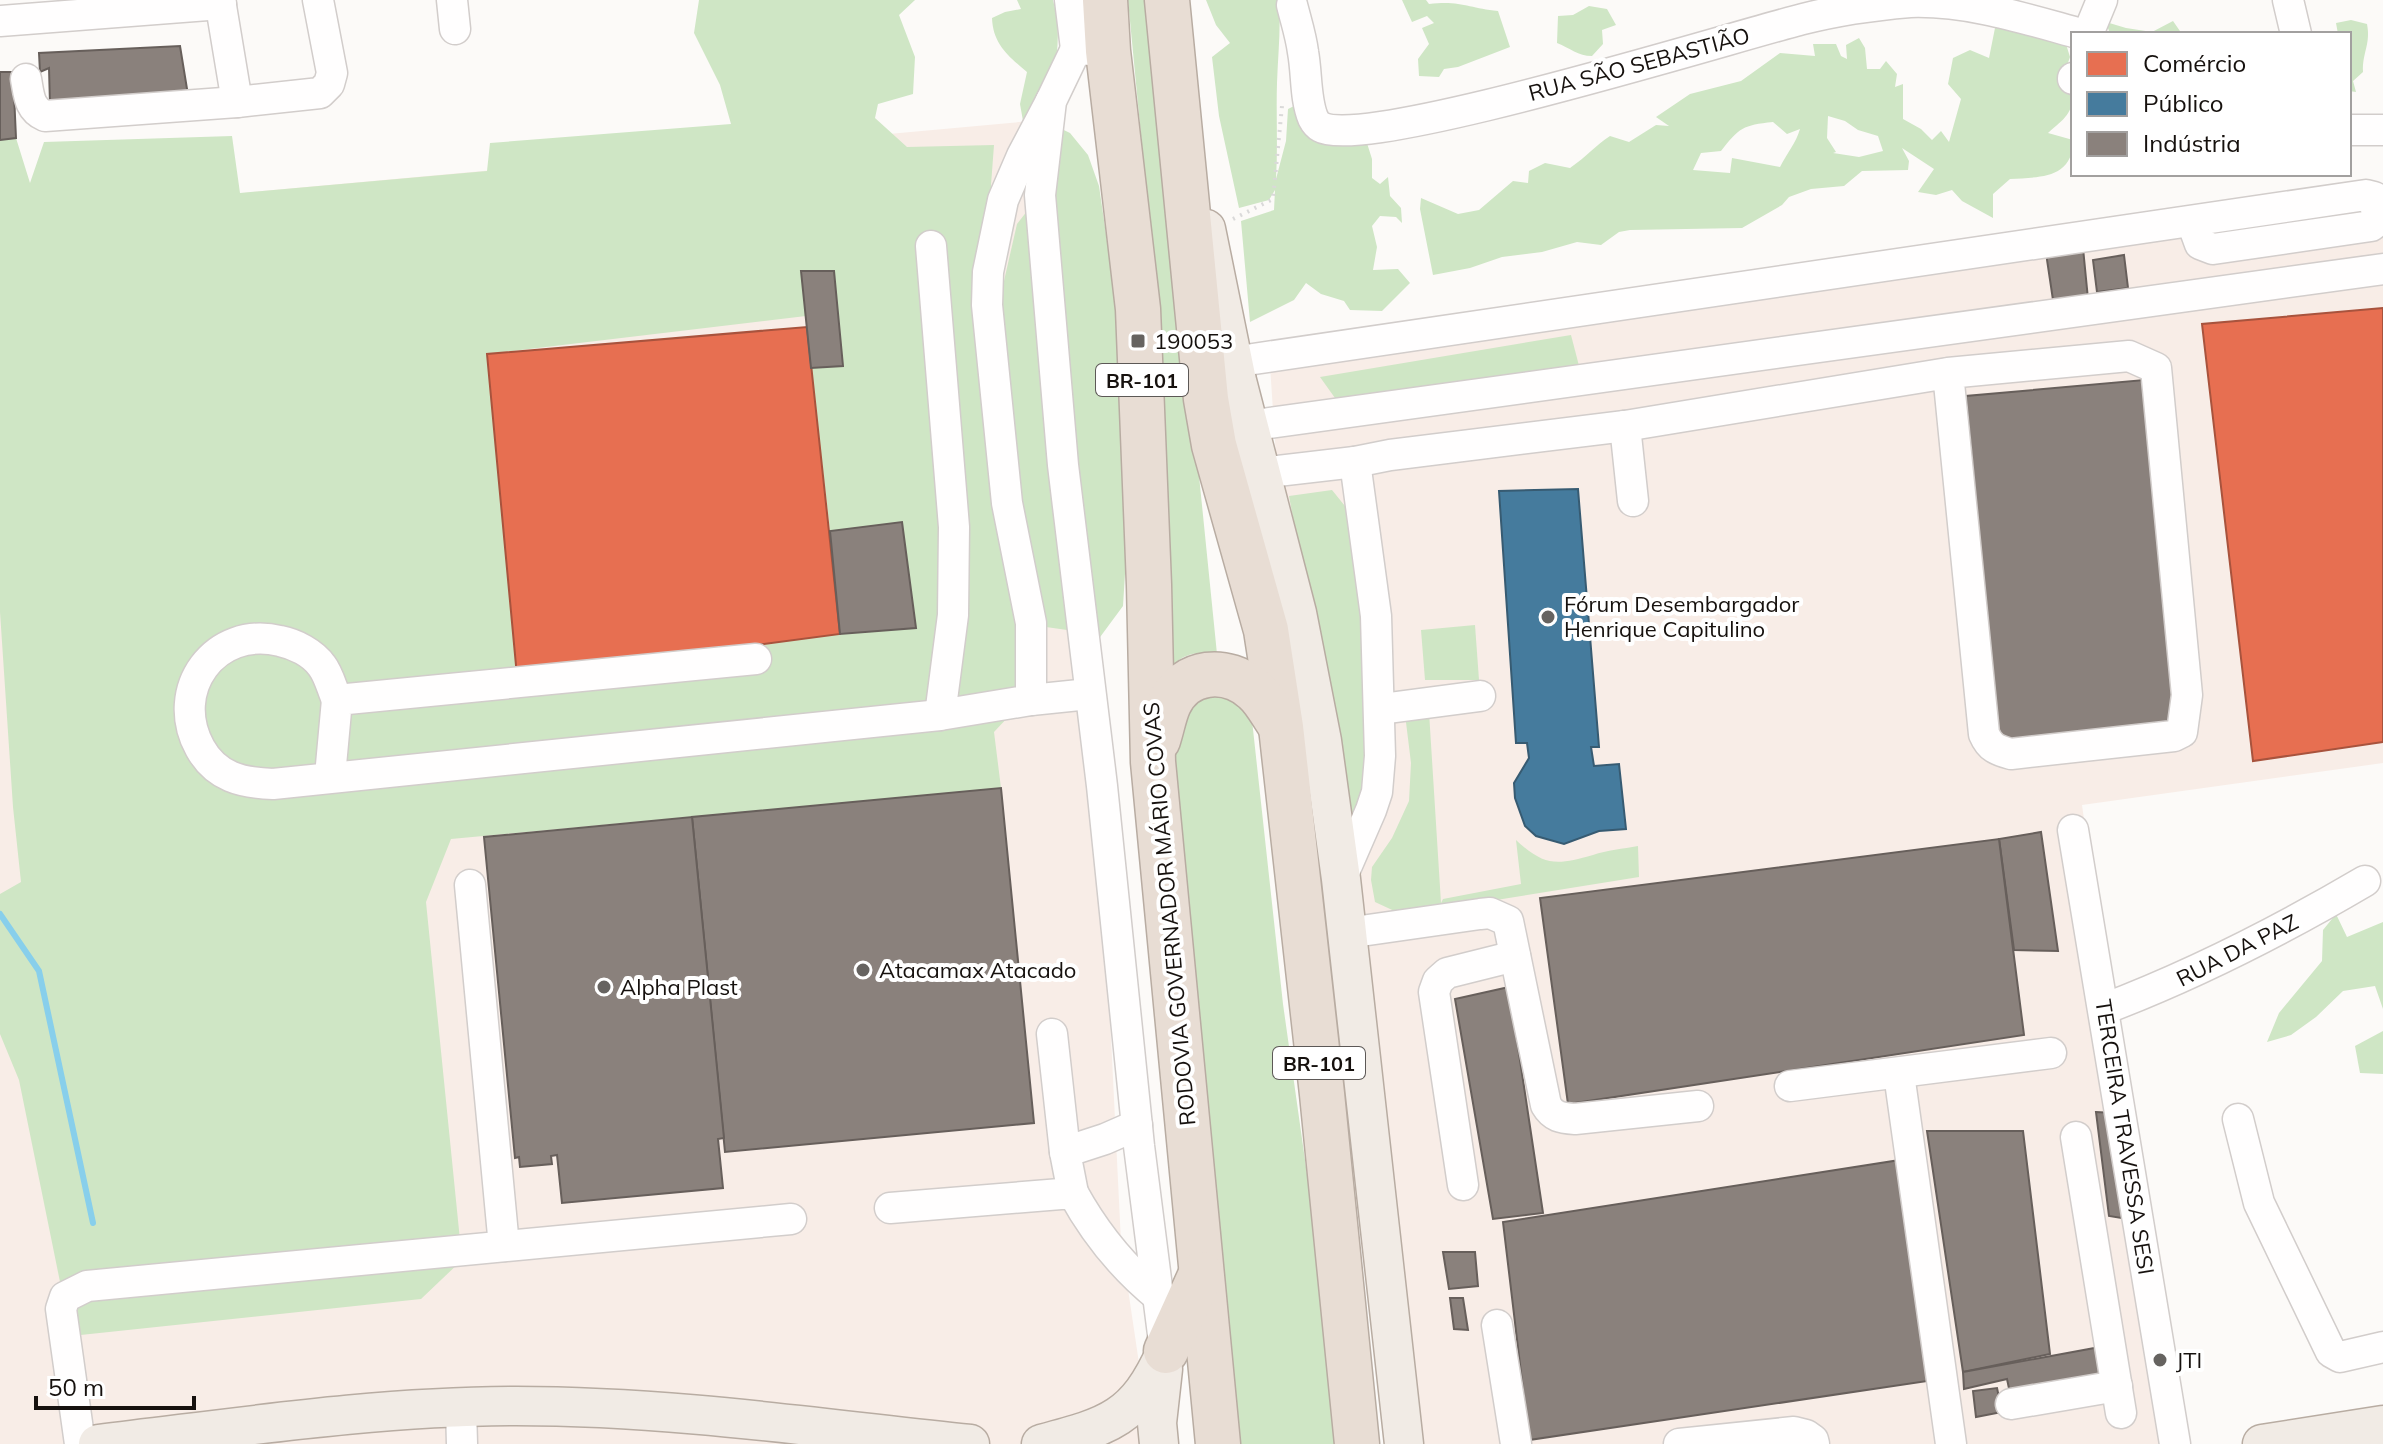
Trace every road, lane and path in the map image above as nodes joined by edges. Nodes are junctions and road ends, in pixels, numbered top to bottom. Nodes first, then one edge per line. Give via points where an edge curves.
1 (318, 0) edge
2 (1070, 0) edge
3 (1105, 0) edge
4 (1167, 0) edge
5 (2102, 0) edge
6 (2288, 0) edge
7 (220, 2) edge
8 (1292, 5) dead end
9 (0, 21) edge
10 (2074, 32) edge
11 (2089, 32) edge
12 (2296, 32) edge
13 (1092, 50) junction
14 (26, 79) dead end
15 (1283, 95) dead end
16 (1051, 101) junction
17 (237, 102) junction
18 (2351, 130) edge
19 (2383, 130) edge
20 (1179, 132) junction
21 (2383, 189) edge
22 (2284, 208) junction
23 (2239, 215) junction
24 (2192, 222) junction
25 (1206, 230) junction
26 (2292, 237) junction
27 (2246, 245) junction
28 (931, 246) dead end
29 (2383, 269) edge
30 (1231, 353) junction
31 (1948, 373) junction
32 (1248, 426) junction
33 (1625, 426) junction
34 (1355, 462) junction
35 (1261, 473) junction
36 (1633, 501) dead end
37 (1080, 618) junction
38 (1031, 623) junction
39 (756, 659) dead end
40 (1479, 689) dead end
41 (1089, 694) junction
42 (337, 700) junction
43 (1031, 700) junction
44 (1380, 700) junction
45 (940, 715) junction
46 (1281, 727) junction
47 (1153, 762) junction
48 (330, 776) junction
49 (2073, 830) dead end
50 (1341, 879) junction
51 (2365, 881) dead end
52 (470, 885) dead end
53 (1347, 933) junction
54 (1515, 956) junction
55 (2104, 1009) junction
56 (1052, 1034) dead end
57 (2051, 1053) dead end
58 (1899, 1074) junction
59 (1790, 1086) dead end
60 (1698, 1106) dead end
61 (2238, 1119) dead end
62 (1137, 1125) junction
63 (2076, 1137) dead end
64 (1065, 1152) junction
65 (1463, 1185) dead end
66 (1073, 1193) junction
67 (890, 1208) dead end
68 (791, 1219) dead end
69 (504, 1246) junction
70 (1202, 1271) junction
71 (1159, 1297) junction
72 (2153, 1306) junction
73 (2105, 1314) junction
74 (1497, 1325) dead end
75 (2383, 1347) edge
76 (1166, 1351) junction
77 (1352, 1399) junction
78 (2011, 1404) dead end
79 (2383, 1426) edge
80 (462, 1432) edge
81 (856, 1438) edge
82 (80, 1444) edge
83 (98, 1444) edge
84 (970, 1444) edge
85 (1041, 1444) edge
86 (1159, 1444) edge
87 (1218, 1444) edge
88 (1357, 1444) edge
89 (1372, 1444) edge
90 (1404, 1444) edge
91 (1516, 1444) edge
92 (1679, 1444) edge
93 (1814, 1444) edge
94 (1951, 1444) edge
95 (2175, 1444) edge
96 (2268, 1444) edge

1 - 17 street via 332,73 329,84 320,93
2 - 13 street
3 - 13 highway, RODOVIA GOVERNADOR MÁRIO COVAS / BR-101
4 - 20 highway, BR-101
5 - 11 street
6 - 12 street
7 - 9 street
7 - 17 street
8 - 10 street, RUA SÃO SEBASTIÃO via 1314,118 1323,128 1343,131 1444,115 1856,7 1914,1 1965,4
13 - 16 street
13 - 47 highway, RODOVIA GOVERNADOR MÁRIO COVAS / BR-101 via 1138,309
14 - 17 street via 31,103 45,116
15 - 25 path via 1273,199
16 - 37 street via 1040,195
16 - 38 street via 1003,200 988,272 1005,488
18 - 19 street
20 - 25 main road
20 - 46 highway, BR-101 via 1214,445 1266,630
21 - 30 street
22 - 23 street
22 - 26 street
22 - 26 street via 2374,197 2376,224
23 - 24 street
23 - 27 street
24 - 27 street via 2206,248
24 - 30 street
25 - 30 main road
26 - 27 street
28 - 45 street via 954,527 953,615
29 - 32 street
30 - 32 main road
31 - 31 street via 2129,356 2156,368 2187,695 2182,732 2011,754 1988,744
31 - 33 street
32 - 35 main road
33 - 34 street
33 - 36 street
34 - 35 street
34 - 44 street via 1376,616
35 - 50 main road via 1322,741
37 - 38 street
37 - 41 street
38 - 43 street
39 - 42 street
40 - 44 street
41 - 43 street
41 - 62 street
42 - 48 street
42 - 48 street via 322,665 308,653 287,642 254,637 211,659 189,698 196,740 224,775 273,784
43 - 45 street
44 - 50 street via 1377,792
45 - 48 street
46 - 47 highway via 1245,683 1227,675 1201,675 1179,688 1170,701
46 - 77 highway, BR-101
47 - 70 highway, RODOVIA GOVERNADOR MÁRIO COVAS / BR-101
49 - 55 street, TERCEIRA TRAVESSA SESI
50 - 53 main road
51 - 55 street, RUA DA PAZ via 2214,964
52 - 69 street
53 - 54 street via 1490,913 1508,921
53 - 90 main road
54 - 60 street via 1551,1113 1575,1119
54 - 65 street via 1447,973 1434,992
55 - 72 street, TERCEIRA TRAVESSA SESI
56 - 64 street
57 - 58 street
58 - 59 street
58 - 94 street
61 - 75 street via 2259,1203 2331,1352 2340,1357
62 - 64 street
62 - 71 street
63 - 73 street
64 - 66 street
66 - 67 street
66 - 71 street via 1131,1275
68 - 69 street
69 - 82 street via 77,1289 65,1297 61,1320
70 - 76 highway
70 - 87 highway, RODOVIA GOVERNADOR MÁRIO COVAS / BR-101
71 - 76 street
72 - 73 street
72 - 95 street, TERCEIRA TRAVESSA SESI
73 - 78 street via 2119,1400
74 - 91 street
76 - 85 main road via 1147,1389 1116,1419
76 - 86 main road
77 - 88 highway, BR-101
77 - 89 highway
79 - 96 main road
80 - 81 main road via 513,1406 626,1408
80 - 83 main road via 267,1424
81 - 84 main road
92 - 93 street via 1794,1432

